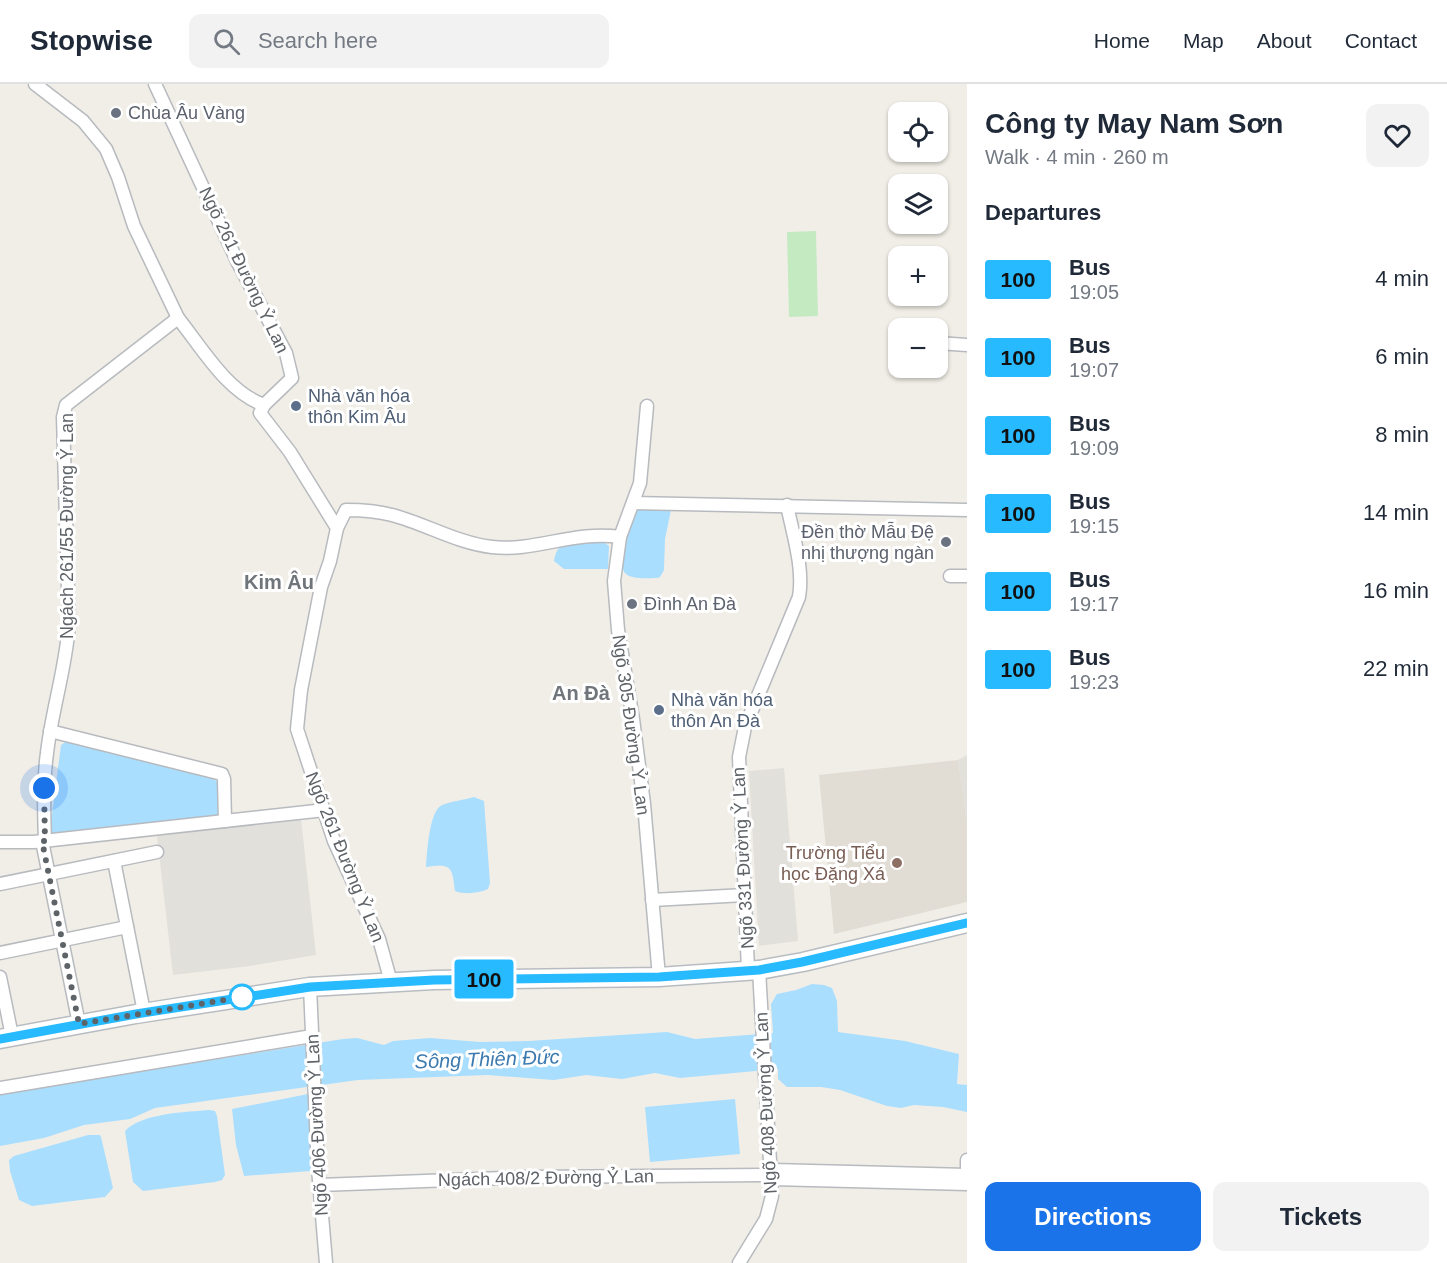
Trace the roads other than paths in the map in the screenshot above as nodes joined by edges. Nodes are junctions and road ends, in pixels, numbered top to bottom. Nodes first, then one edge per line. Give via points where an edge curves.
1 (35, 84) edge
2 (155, 84) edge
3 (178, 318) junction
4 (948, 344) edge
5 (967, 345) edge
6 (264, 405) junction
7 (647, 406) dead end
8 (633, 502) junction
9 (787, 506) junction
10 (967, 510) edge
11 (337, 528) junction
12 (620, 537) junction
13 (950, 576) dead end
14 (967, 576) edge
15 (50, 731) junction
16 (324, 810) junction
17 (225, 821) junction
18 (43, 841) junction
19 (0, 842) edge
20 (157, 852) dead end
21 (114, 861) junction
22 (48, 874) junction
23 (0, 884) edge
24 (745, 895) junction
25 (652, 900) junction
26 (967, 923) edge
27 (127, 927) junction
28 (62, 940) junction
29 (0, 952) edge
30 (754, 970) junction
31 (0, 977) edge
32 (659, 977) junction
33 (391, 982) junction
34 (310, 987) junction
35 (144, 1012) junction
36 (79, 1024) junction
37 (312, 1036) junction
38 (6, 1038) edge
39 (0, 1088) edge
40 (967, 1160) edge
41 (772, 1174) junction
42 (967, 1175) edge
43 (869, 1177) junction
44 (967, 1184) edge
45 (320, 1185) junction
46 (326, 1263) edge
47 (739, 1263) edge

1 - 3 street via 83,121 106,149 134,226
2 - 6 street, Ngõ 261 Đường Ỷ Lan via 238,263 286,353 292,378
3 - 6 street via 235,389
3 - 15 street, Ngách 261/55 Đường Ỷ Lan via 69,401 64,410 68,648
4 - 5 street
6 - 11 street via 260,413 290,452
7 - 8 street, Ngõ 305 Đường Ỷ Lan via 640,483
8 - 9 street
8 - 12 street, Ngõ 305 Đường Ỷ Lan
9 - 10 street
9 - 24 street, Ngõ 331 Đường Ỷ Lan via 801,586 741,742 738,771
11 - 12 street via 346,510 355,510 390,514 494,548 590,535
11 - 16 street, Ngõ 261 Đường Ỷ Lan via 321,587 297,729
12 - 25 street, Ngõ 305 Đường Ỷ Lan via 615,605 633,719
13 - 14 street
15 - 17 street via 222,774
15 - 18 street, Ngách 261/55 Đường Ỷ Lan
16 - 17 street
16 - 33 street, Ngõ 261 Đường Ỷ Lan via 379,939
17 - 18 street
18 - 19 street
18 - 22 street, Ngách 261/55 Đường Ỷ Lan
20 - 21 street
21 - 22 street
21 - 27 street
22 - 23 street
22 - 28 street, Ngách 261/55 Đường Ỷ Lan
24 - 25 street
24 - 30 street, Ngõ 331 Đường Ỷ Lan
25 - 32 street, Ngõ 305 Đường Ỷ Lan
26 - 30 main road
27 - 28 street
27 - 35 street
28 - 29 street
28 - 36 street, Ngách 261/55 Đường Ỷ Lan
30 - 32 main road
30 - 41 street, Ngõ 408 Đường Ỷ Lan via 762,1011
31 - 38 street
32 - 33 main road
33 - 34 main road
34 - 35 main road
34 - 37 street, Ngõ 406 Đường Ỷ Lan
35 - 36 main road
36 - 38 main road
37 - 39 street
37 - 45 street, Ngõ 406 Đường Ỷ Lan
40 - 42 street
41 - 43 street, Ngách 408/2 Đường Ỷ Lan
41 - 45 street, Ngách 408/2 Đường Ỷ Lan
41 - 47 street, Ngõ 408 Đường Ỷ Lan via 766,1219
42 - 43 street
43 - 44 street
45 - 46 street, Ngõ 406 Đường Ỷ Lan

